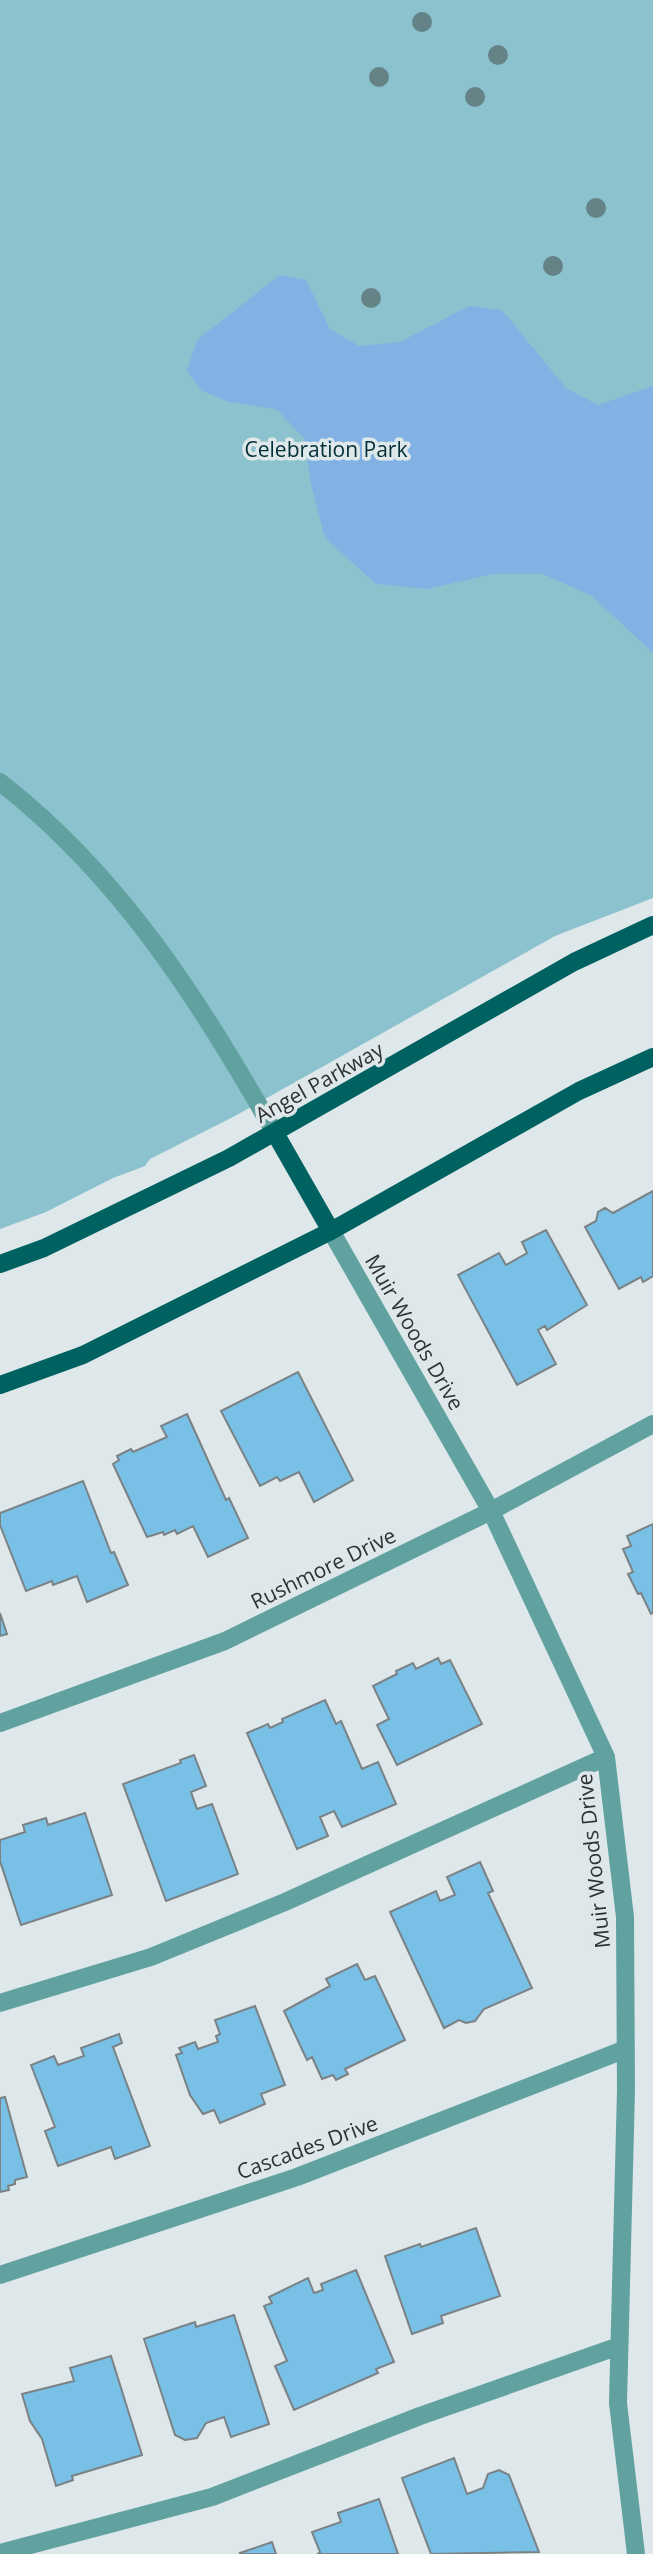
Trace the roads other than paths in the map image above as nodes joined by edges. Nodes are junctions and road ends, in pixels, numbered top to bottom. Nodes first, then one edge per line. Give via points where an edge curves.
1 (0, 782) edge
2 (653, 925) edge
3 (653, 1057) edge
4 (275, 1133) junction
5 (331, 1231) junction
6 (0, 1264) edge
7 (0, 1385) edge
8 (653, 1424) edge
9 (491, 1511) junction
10 (0, 1723) edge
11 (606, 1757) junction
12 (0, 2003) edge
13 (626, 2049) junction
14 (0, 2275) edge
15 (620, 2346) junction
16 (0, 2553) edge
17 (636, 2554) edge

1 - 4 street via 114,889 225,1046
2 - 4 main road, Angel Parkway via 574,962
3 - 5 main road via 579,1091
4 - 5 main road
4 - 6 main road, Angel Parkway via 44,1248
5 - 7 main road via 83,1355
5 - 9 street, Muir Woods Drive
8 - 9 street, Rushmore Drive
9 - 10 street, Rushmore Drive via 225,1642
9 - 11 street, Muir Woods Drive
11 - 12 street via 285,1902 151,1957
11 - 13 street, Muir Woods Drive via 625,1917
13 - 14 street, Cascades Drive via 298,2177
13 - 15 street, Muir Woods Drive
15 - 16 street via 420,2416 212,2497
15 - 17 street, Muir Woods Drive via 618,2403

